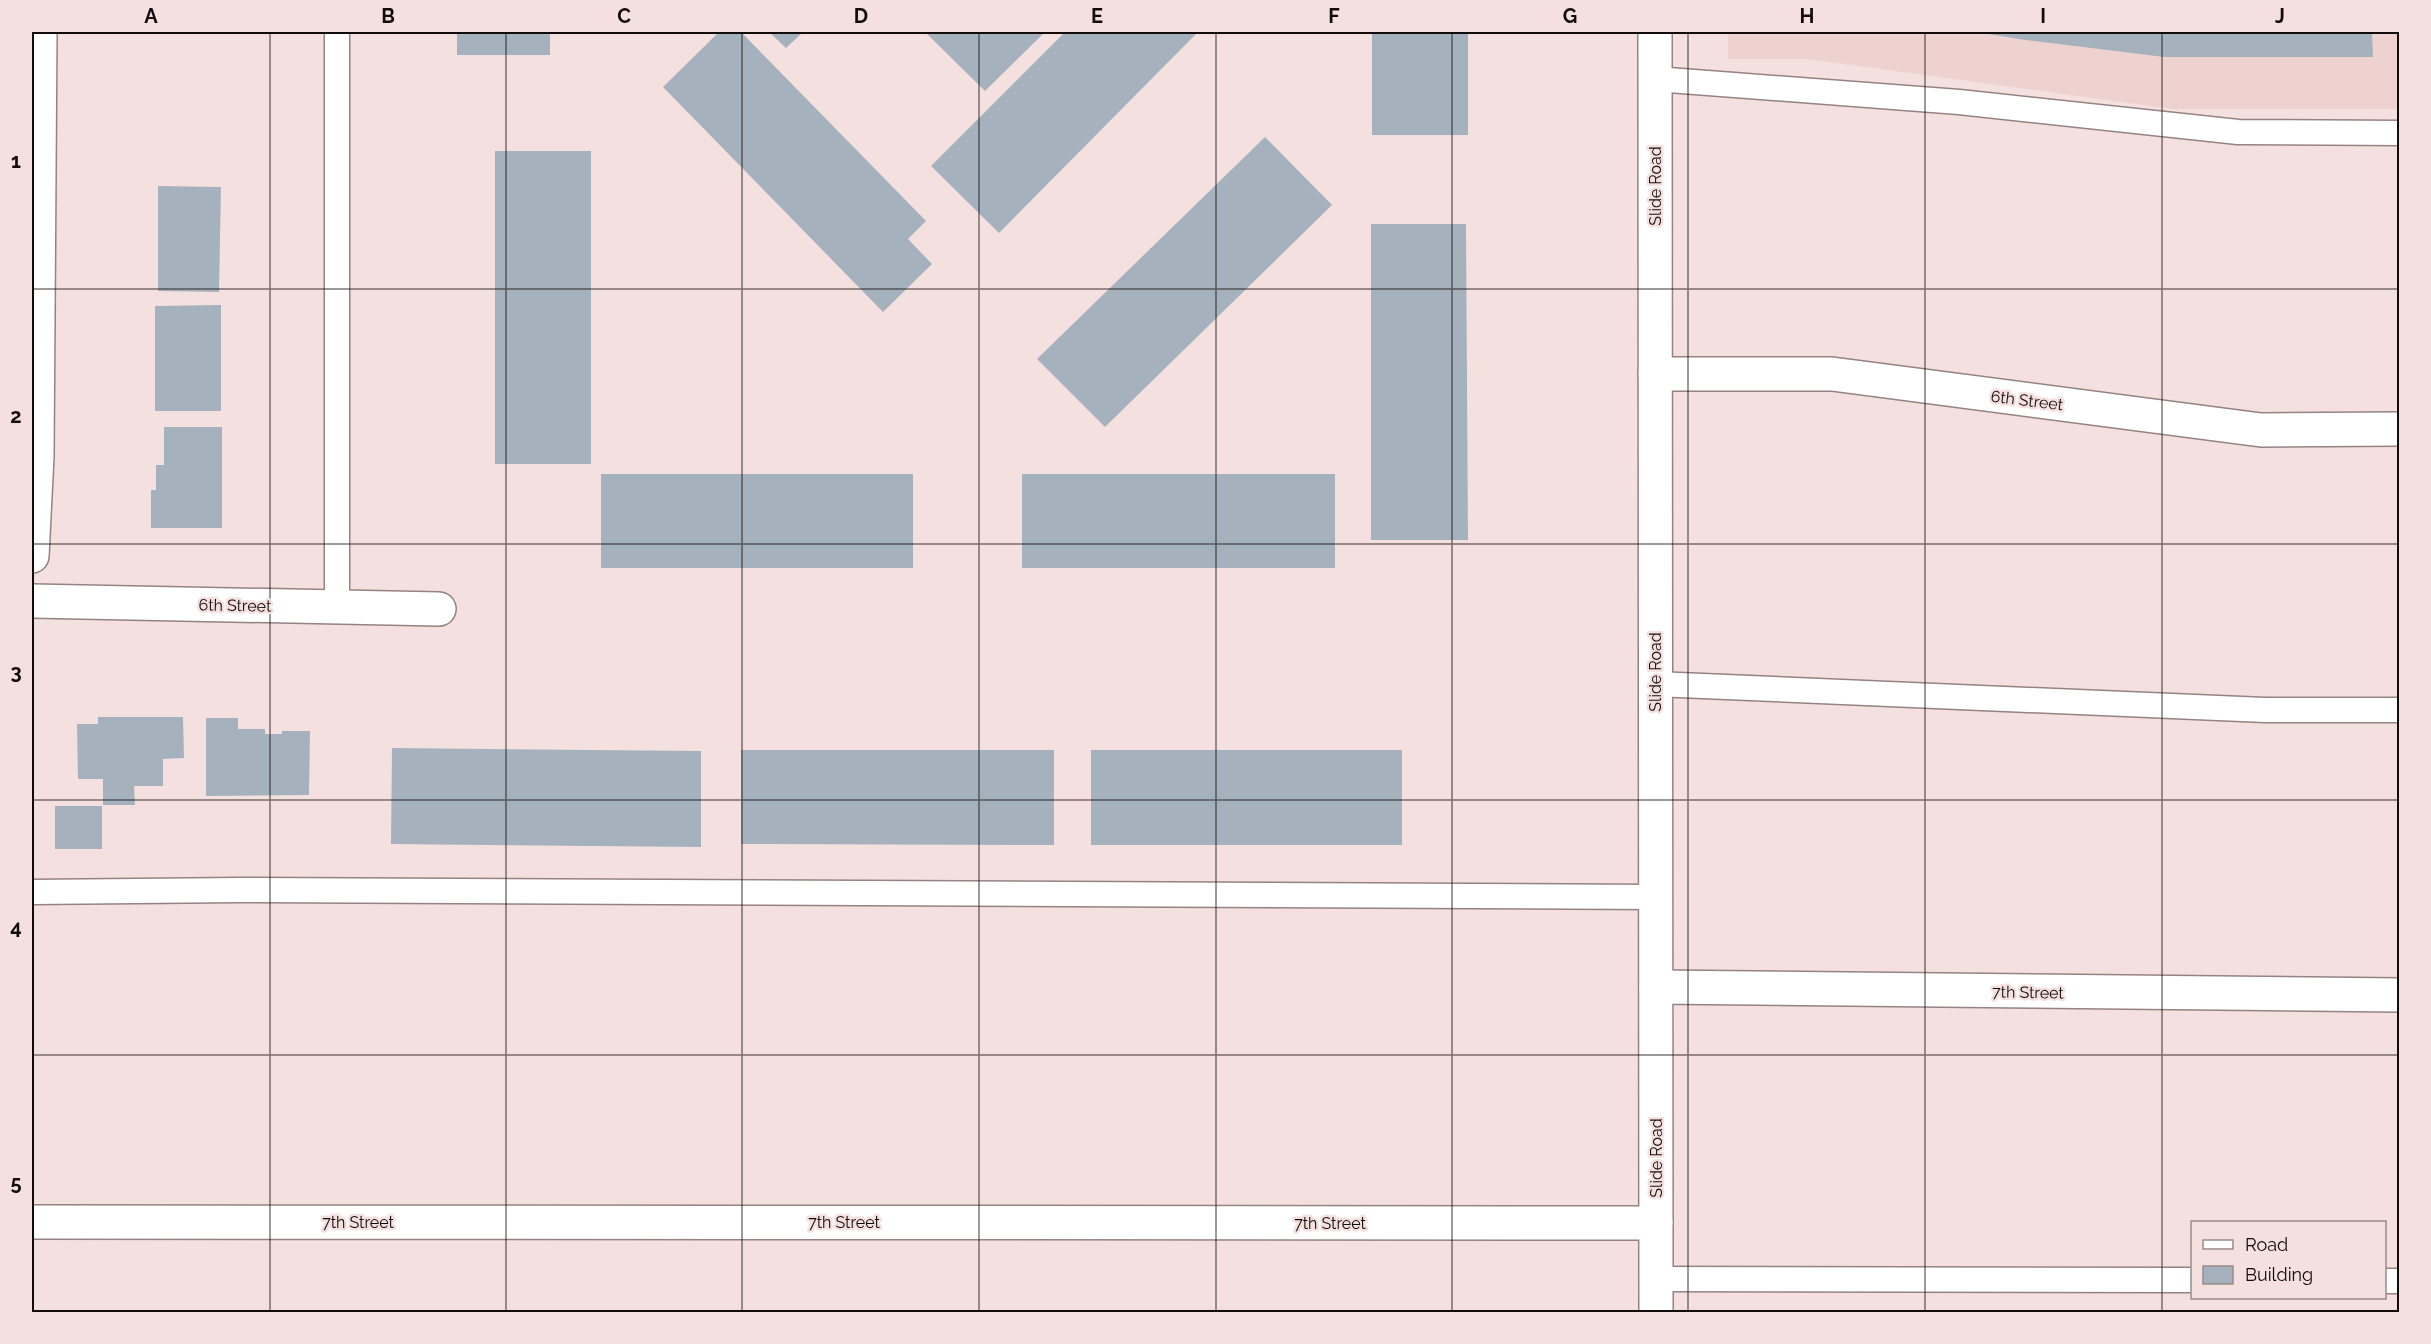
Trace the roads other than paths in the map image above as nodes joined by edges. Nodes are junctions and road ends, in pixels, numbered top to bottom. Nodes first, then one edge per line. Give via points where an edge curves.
1 (40, 32) edge
2 (337, 32) edge
3 (1654, 32) edge
4 (1654, 79) junction
5 (2400, 133) edge
6 (34, 198) edge
7 (1655, 374) junction
8 (2400, 429) edge
9 (32, 556) edge
10 (32, 601) edge
11 (337, 607) junction
12 (439, 609) dead end
13 (1655, 684) junction
14 (2400, 710) edge
15 (32, 892) edge
16 (1655, 897) junction
17 (1656, 987) junction
18 (2400, 995) edge
19 (32, 1222) edge
20 (1656, 1223) junction
21 (1656, 1279) junction
22 (2191, 1280) edge
23 (1656, 1312) edge

1 - 6 street
2 - 11 lane
3 - 4 street, Slide Road
4 - 5 lane via 1959,102 2238,132
4 - 7 street, Slide Road
6 - 9 street via 37,456
7 - 8 street, 6th Street via 1832,374 2261,430
7 - 13 street, Slide Road
10 - 11 street, 6th Street
11 - 12 street, 6th Street
13 - 14 lane via 2265,710
13 - 16 street, Slide Road
15 - 16 lane
16 - 17 street, Slide Road
17 - 18 street, 7th Street
17 - 20 street, Slide Road
19 - 20 street, 7th Street
20 - 21 street, Slide Road
21 - 22 lane
21 - 23 street, Slide Road

